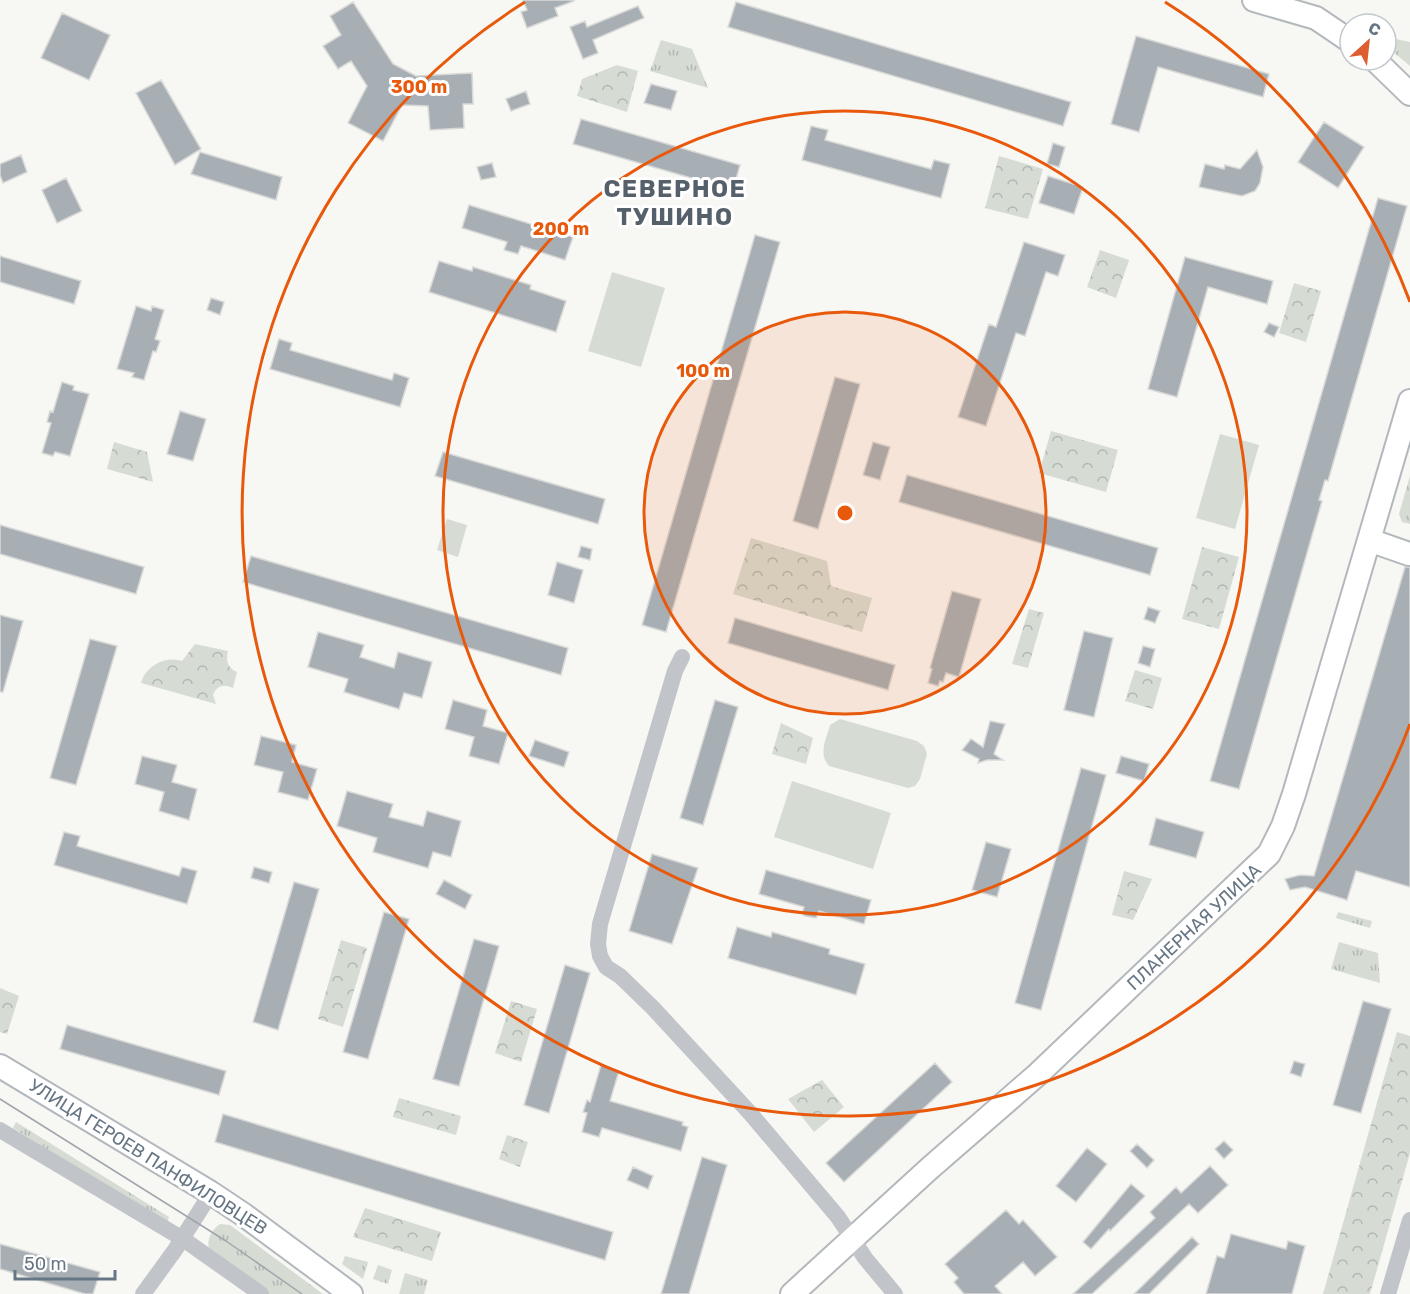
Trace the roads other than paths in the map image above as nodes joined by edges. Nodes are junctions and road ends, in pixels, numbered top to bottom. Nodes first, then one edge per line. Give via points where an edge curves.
1 (1254, 0) edge
2 (1338, 33) edge
3 (1387, 72) edge
4 (1410, 94) edge
5 (1410, 401) edge
6 (1369, 540) junction
7 (1409, 554) edge
8 (682, 657) dead end
9 (0, 1066) edge
10 (0, 1130) edge
11 (211, 1193) junction
12 (1410, 1220) edge
13 (183, 1239) junction
14 (853, 1240) junction
15 (893, 1291) edge
16 (143, 1294) edge
17 (261, 1294) edge
18 (351, 1294) edge
19 (792, 1294) edge
20 (1389, 1294) edge

1 - 2 main road via 1316,18
3 - 4 main road
5 - 6 main road, ПЛАНЕРНАЯ УЛИЦА
6 - 7 main road
6 - 14 main road, ПЛАНЕРНАЯ УЛИЦА via 1294,794 1269,855 1045,1068
8 - 14 street via 600,924 600,956 606,967 653,1008 750,1113 831,1208
9 - 11 main road, УЛИЦА ГЕРОЕВ ПАНФИЛОВЦЕВ
10 - 13 street
11 - 13 street
11 - 18 main road, УЛИЦА ГЕРОЕВ ПАНФИЛОВЦЕВ
12 - 20 street
13 - 16 street
13 - 17 street
14 - 15 street
14 - 19 main road, ПЛАНЕРНАЯ УЛИЦА

